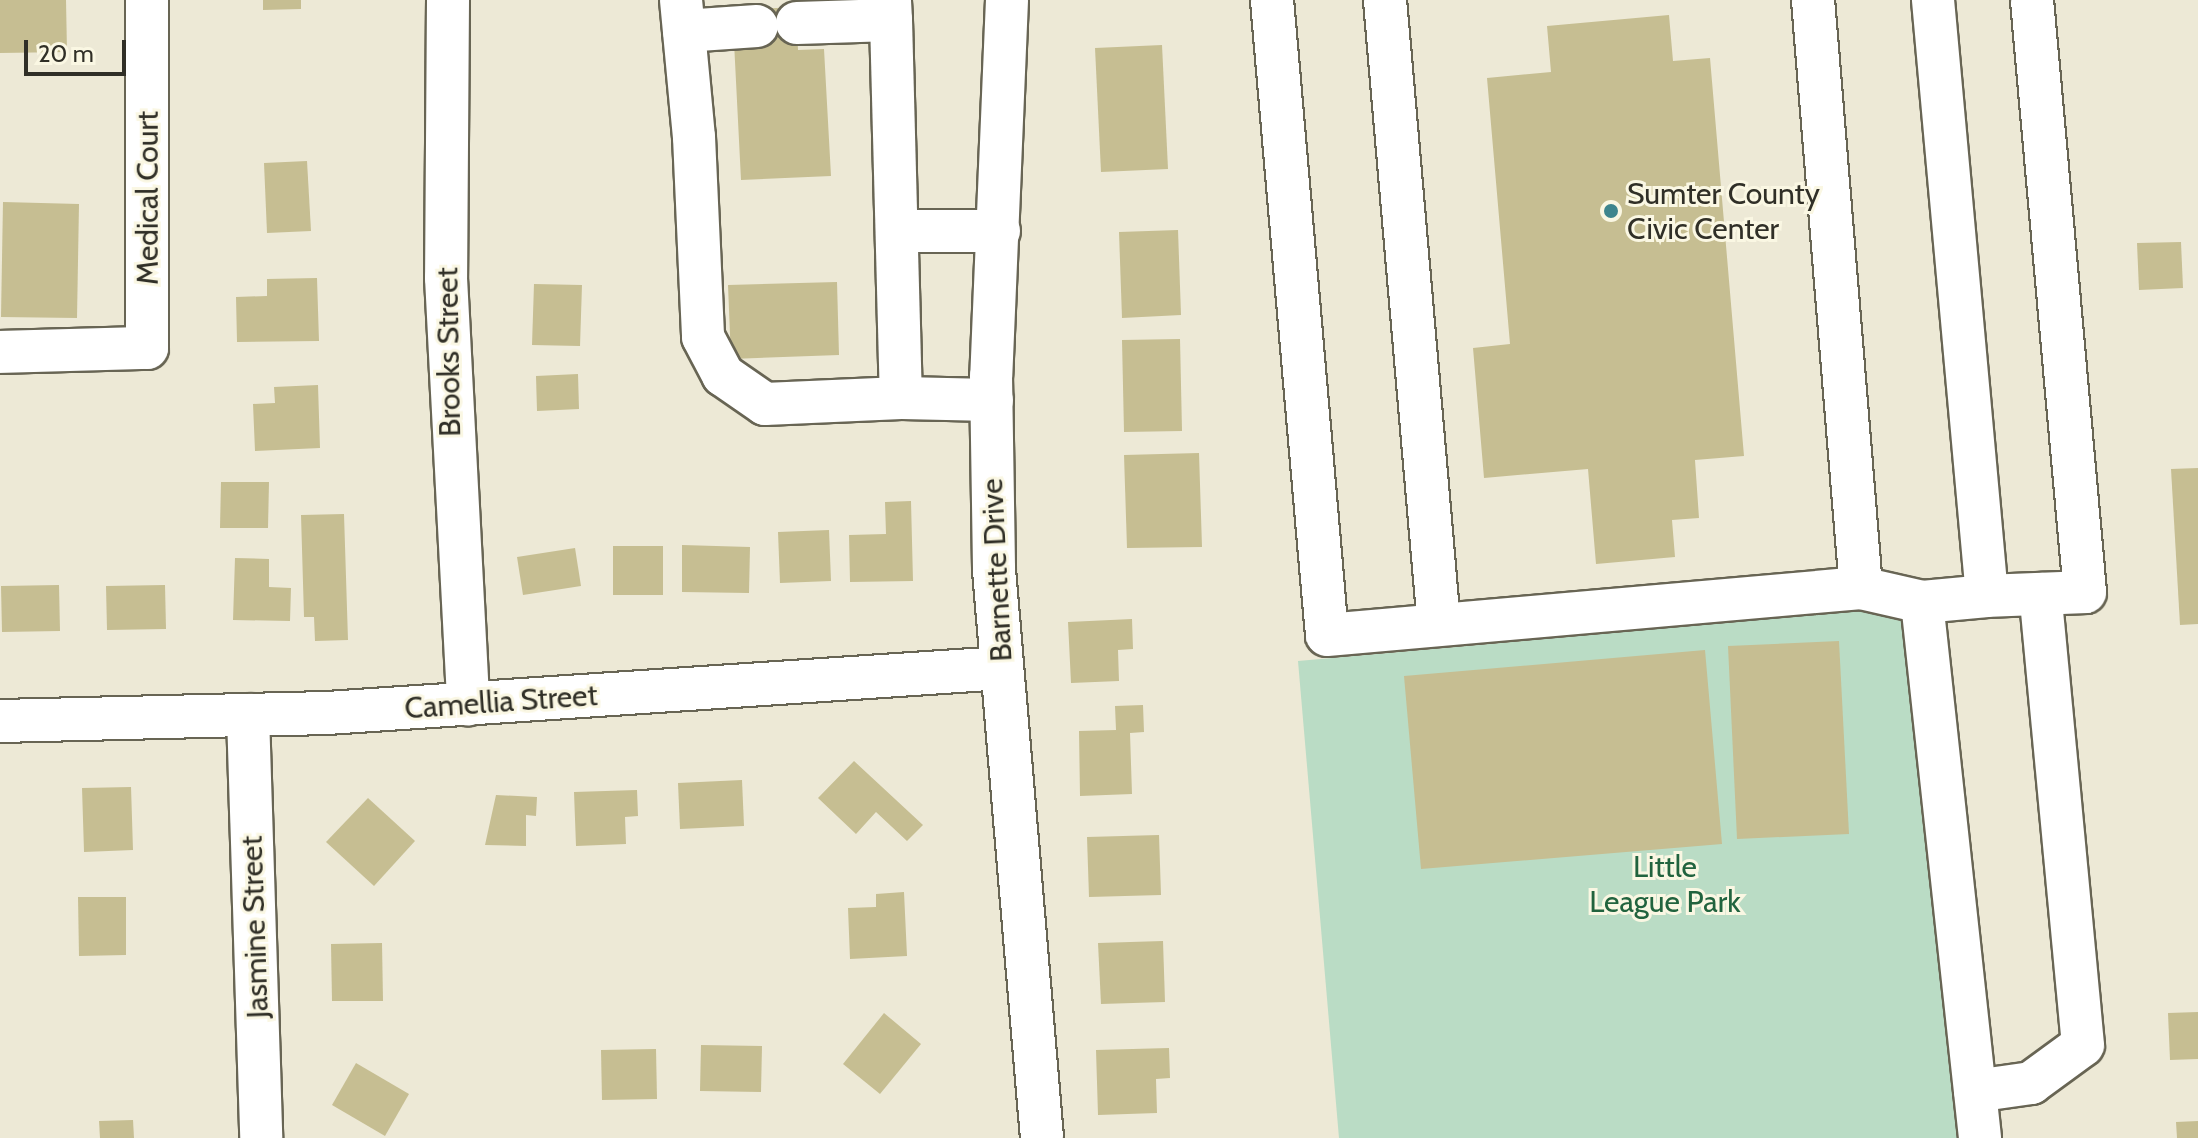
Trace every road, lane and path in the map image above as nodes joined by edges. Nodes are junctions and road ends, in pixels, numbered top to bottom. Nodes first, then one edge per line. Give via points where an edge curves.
1 (147, 0) edge
2 (448, 0) edge
3 (1007, 0) edge
4 (1272, 0) edge
5 (1385, 0) edge
6 (1813, 0) edge
7 (1933, 0) edge
8 (2032, 0) edge
9 (890, 10) edge
10 (682, 15) edge
11 (899, 231) junction
12 (999, 231) junction
13 (0, 352) edge
14 (901, 398) junction
15 (992, 400) junction
16 (1861, 588) junction
17 (2040, 594) junction
18 (1987, 596) junction
19 (1922, 602) junction
20 (1439, 625) junction
21 (1002, 668) junction
22 (468, 704) junction
23 (248, 715) junction
24 (0, 721) edge
25 (1975, 1091) junction
26 (261, 1138) edge
27 (1042, 1138) edge
28 (1980, 1138) edge

1 - 13 street, Medical Court via 147,348
2 - 22 street, Brooks Street via 446,278
3 - 12 street, Barnette Drive
4 - 20 street via 1327,635
5 - 20 street
6 - 16 street
7 - 18 street
8 - 17 street via 2085,592
9 - 10 street via 777,24
9 - 11 street
10 - 14 street via 703,337 723,375 765,404
11 - 12 street
11 - 14 street
12 - 15 street, Barnette Drive
14 - 15 street
15 - 21 street, Barnette Drive
16 - 19 street
16 - 20 street
17 - 18 street
17 - 25 street via 2083,1045 2031,1083
18 - 19 street
19 - 25 street
21 - 22 street, Camellia Street
21 - 27 street, Barnette Drive
22 - 23 street, Camellia Street
23 - 24 street, Camellia Street
23 - 26 street, Jasmine Street
25 - 28 street

